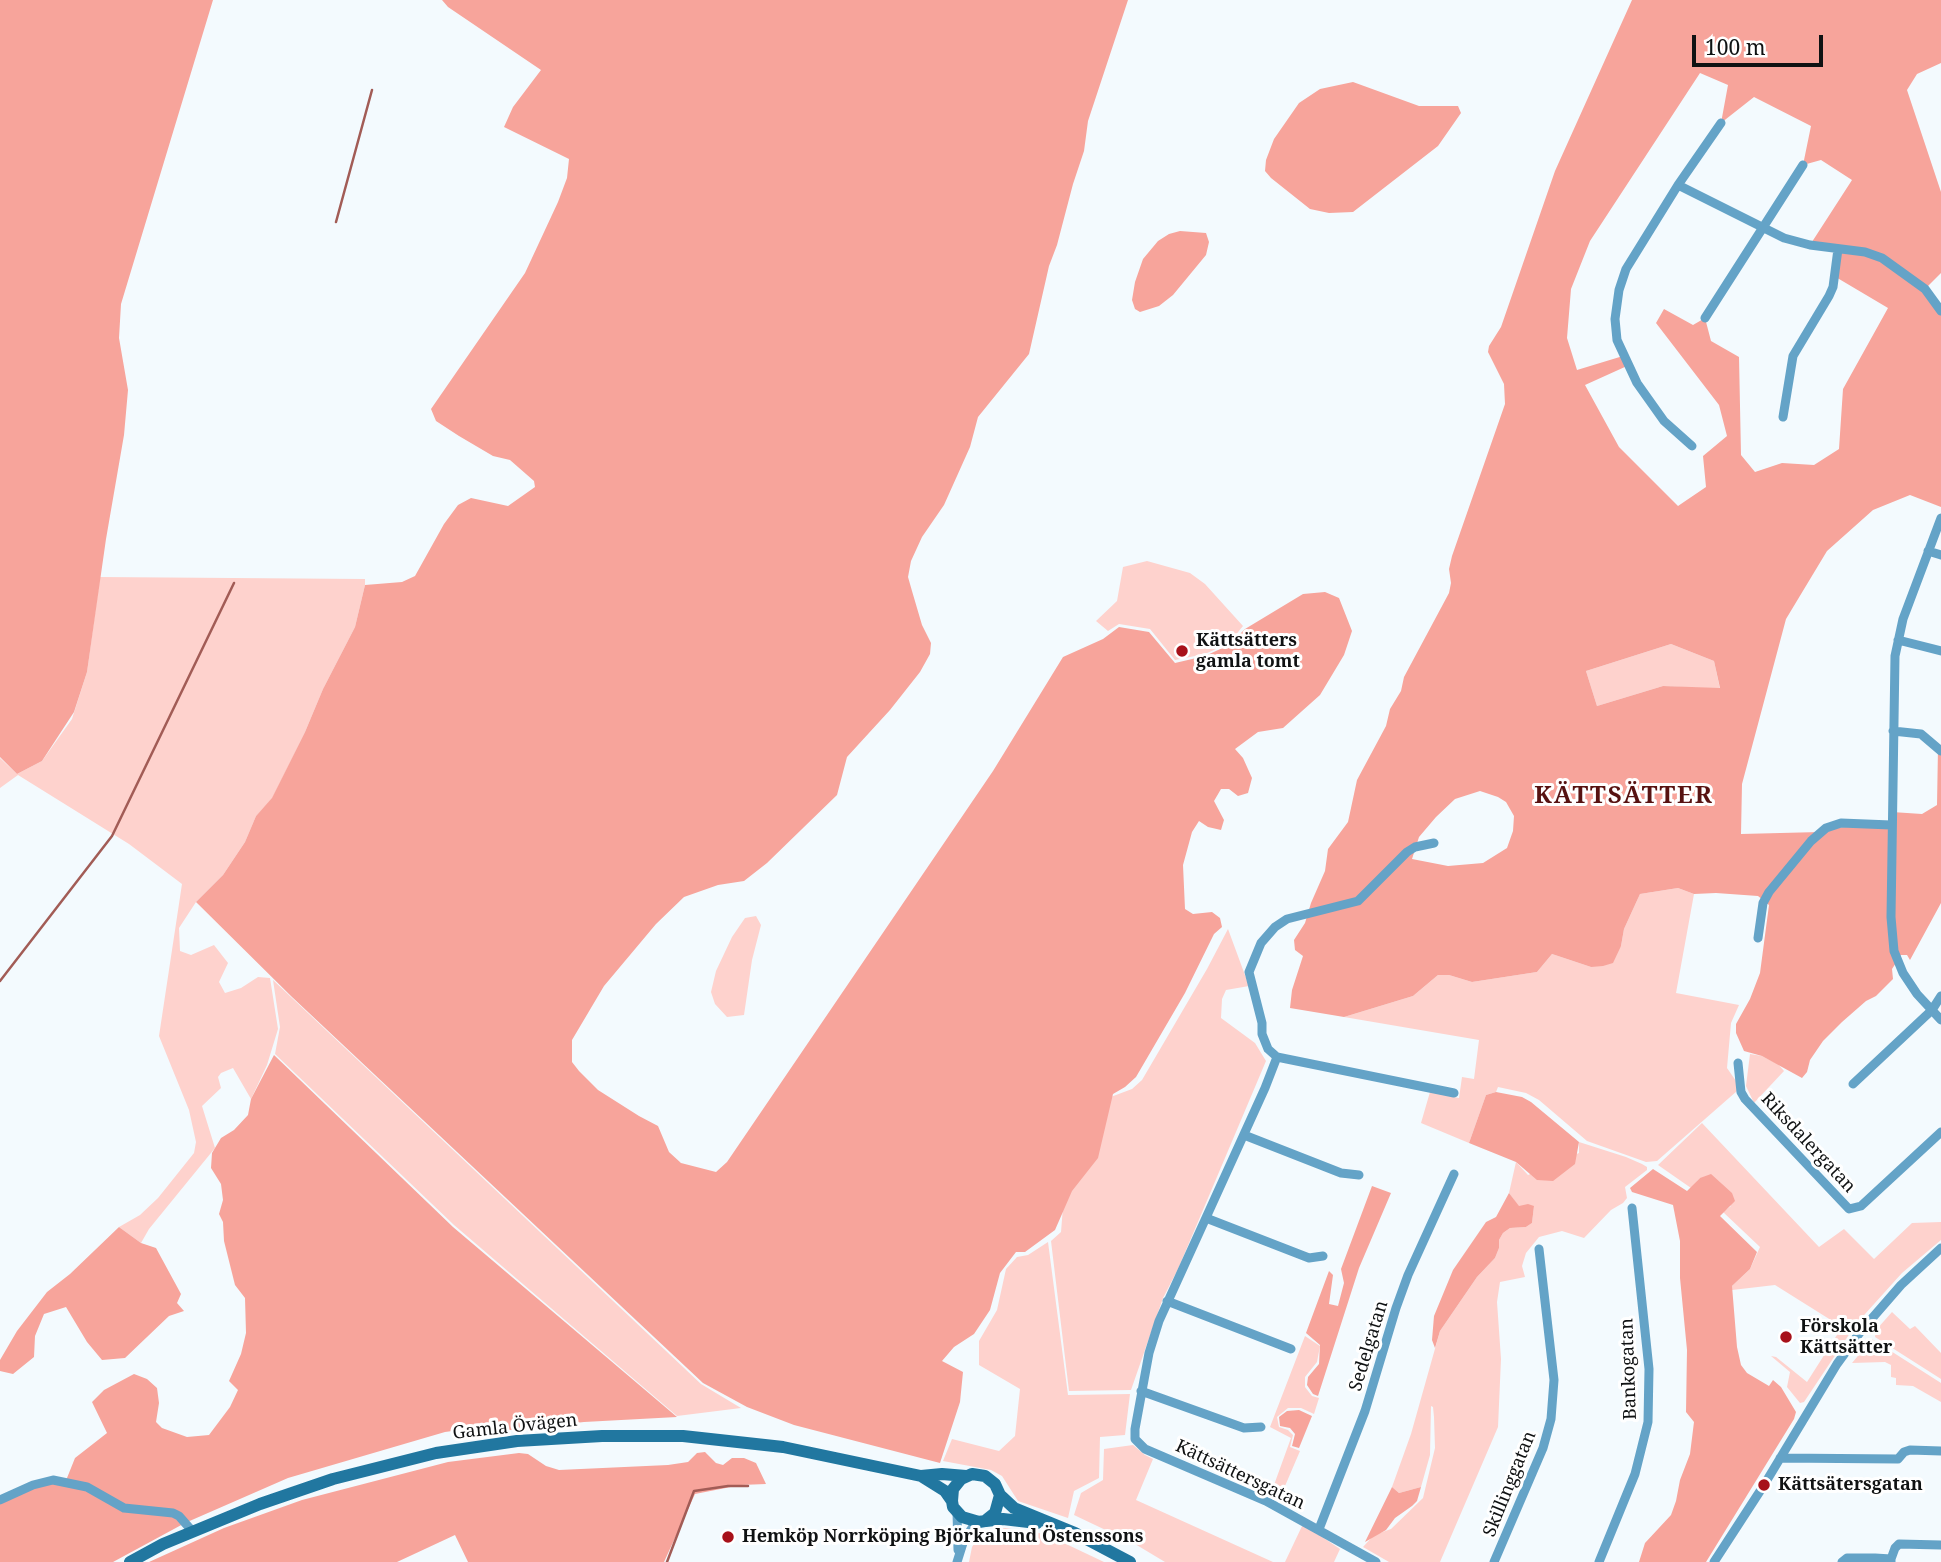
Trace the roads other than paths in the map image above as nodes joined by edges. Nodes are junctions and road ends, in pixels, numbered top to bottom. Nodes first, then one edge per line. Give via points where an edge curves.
1 (1721, 123) dead end
2 (1803, 165) dead end
3 (1678, 185) junction
4 (1761, 228) junction
5 (1838, 249) junction
6 (1941, 311) edge
7 (1705, 318) dead end
8 (1783, 417) dead end
9 (1692, 446) dead end
10 (1941, 518) edge
11 (1928, 551) junction
12 (1941, 555) edge
13 (1898, 640) junction
14 (1941, 651) edge
15 (1893, 731) junction
16 (1941, 751) edge
17 (1891, 825) junction
18 (1434, 843) dead end
19 (1758, 938) dead end
20 (1941, 996) edge
21 (1932, 1010) junction
22 (1941, 1020) edge
23 (1277, 1057) junction
24 (1738, 1063) dead end
25 (1853, 1084) dead end
26 (1454, 1093) dead end
27 (1941, 1132) edge
28 (1244, 1135) junction
29 (1454, 1174) dead end
30 (1359, 1175) dead end
31 (1632, 1208) dead end
32 (1206, 1218) junction
33 (1941, 1248) edge
34 (1539, 1249) dead end
35 (1323, 1256) dead end
36 (1167, 1301) junction
37 (1292, 1349) dead end
38 (1141, 1391) junction
39 (1261, 1427) dead end
40 (1941, 1451) edge
41 (1780, 1458) junction
42 (920, 1476) junction
43 (966, 1476) junction
44 (999, 1496) junction
45 (0, 1500) edge
46 (954, 1506) junction
47 (981, 1521) junction
48 (1058, 1526) junction
49 (1319, 1529) junction
50 (193, 1532) junction
51 (1941, 1545) edge
52 (957, 1559) edge
53 (1891, 1560) edge
54 (1717, 1561) edge
55 (130, 1562) edge
56 (1130, 1562) edge
57 (1376, 1562) edge
58 (1494, 1562) edge
59 (1599, 1562) edge
60 (1842, 1562) edge

1 - 3 street
2 - 4 street
3 - 4 street
3 - 9 street via 1626,269 1615,319 1617,340 1637,383 1664,421
4 - 5 street via 1784,238
4 - 7 street
5 - 6 street via 1882,258 1925,289
5 - 8 street via 1833,287 1793,356
10 - 11 street
11 - 12 street
11 - 13 street
13 - 14 street
13 - 15 street
15 - 16 street via 1921,734
15 - 17 street
17 - 19 street via 1841,823 1821,832 1769,892
17 - 21 street via 1894,951 1907,982
18 - 23 street via 1407,852 1358,901 1287,919 1275,927 1249,972 1262,1034
20 - 21 street
21 - 22 street
21 - 25 street
23 - 26 street
23 - 28 street, Kättsättersgatan
24 - 27 street, Riksdalergatan via 1745,1099 1849,1209 1861,1206
28 - 30 street via 1342,1173
28 - 32 street, Kättsättersgatan
29 - 49 street, Sedelgatan via 1404,1286 1365,1411
31 - 59 street, Bankogatan via 1649,1369 1648,1422 1635,1474
32 - 35 street via 1309,1258
32 - 36 street, Kättsättersgatan
33 - 41 street via 1861,1331
34 - 58 street, Skillinggatan via 1554,1380 1551,1419 1544,1448
36 - 37 street
36 - 38 street, Kättsättersgatan
38 - 39 street via 1244,1428
38 - 49 street, Kättsättersgatan via 1135,1429 1139,1445
40 - 41 street via 1910,1450 1898,1459
41 - 54 street
42 - 43 main road, Gamla Övägen
42 - 46 main road, Gamla Övägen via 945,1491
42 - 50 main road, Gamla Övägen via 783,1447 683,1436 526,1441 436,1453 370,1469 260,1504
43 - 44 main road, Gamla Övägen via 979,1474 990,1479
43 - 46 main road via 956,1483
44 - 47 main road via 998,1508
44 - 48 main road, Gamla Övägen via 1014,1508
45 - 50 street via 53,1480 87,1487 124,1508 173,1513
46 - 47 main road, Gamla Övägen via 966,1520
46 - 52 street
47 - 48 main road, Gamla Övägen via 1024,1520
47 - 52 street via 964,1540
48 - 56 main road, Gamla Övägen
49 - 57 street, Kättsättersgatan
50 - 55 main road, Gamla Övägen
51 - 53 street via 1899,1544
53 - 60 street via 1847,1558

